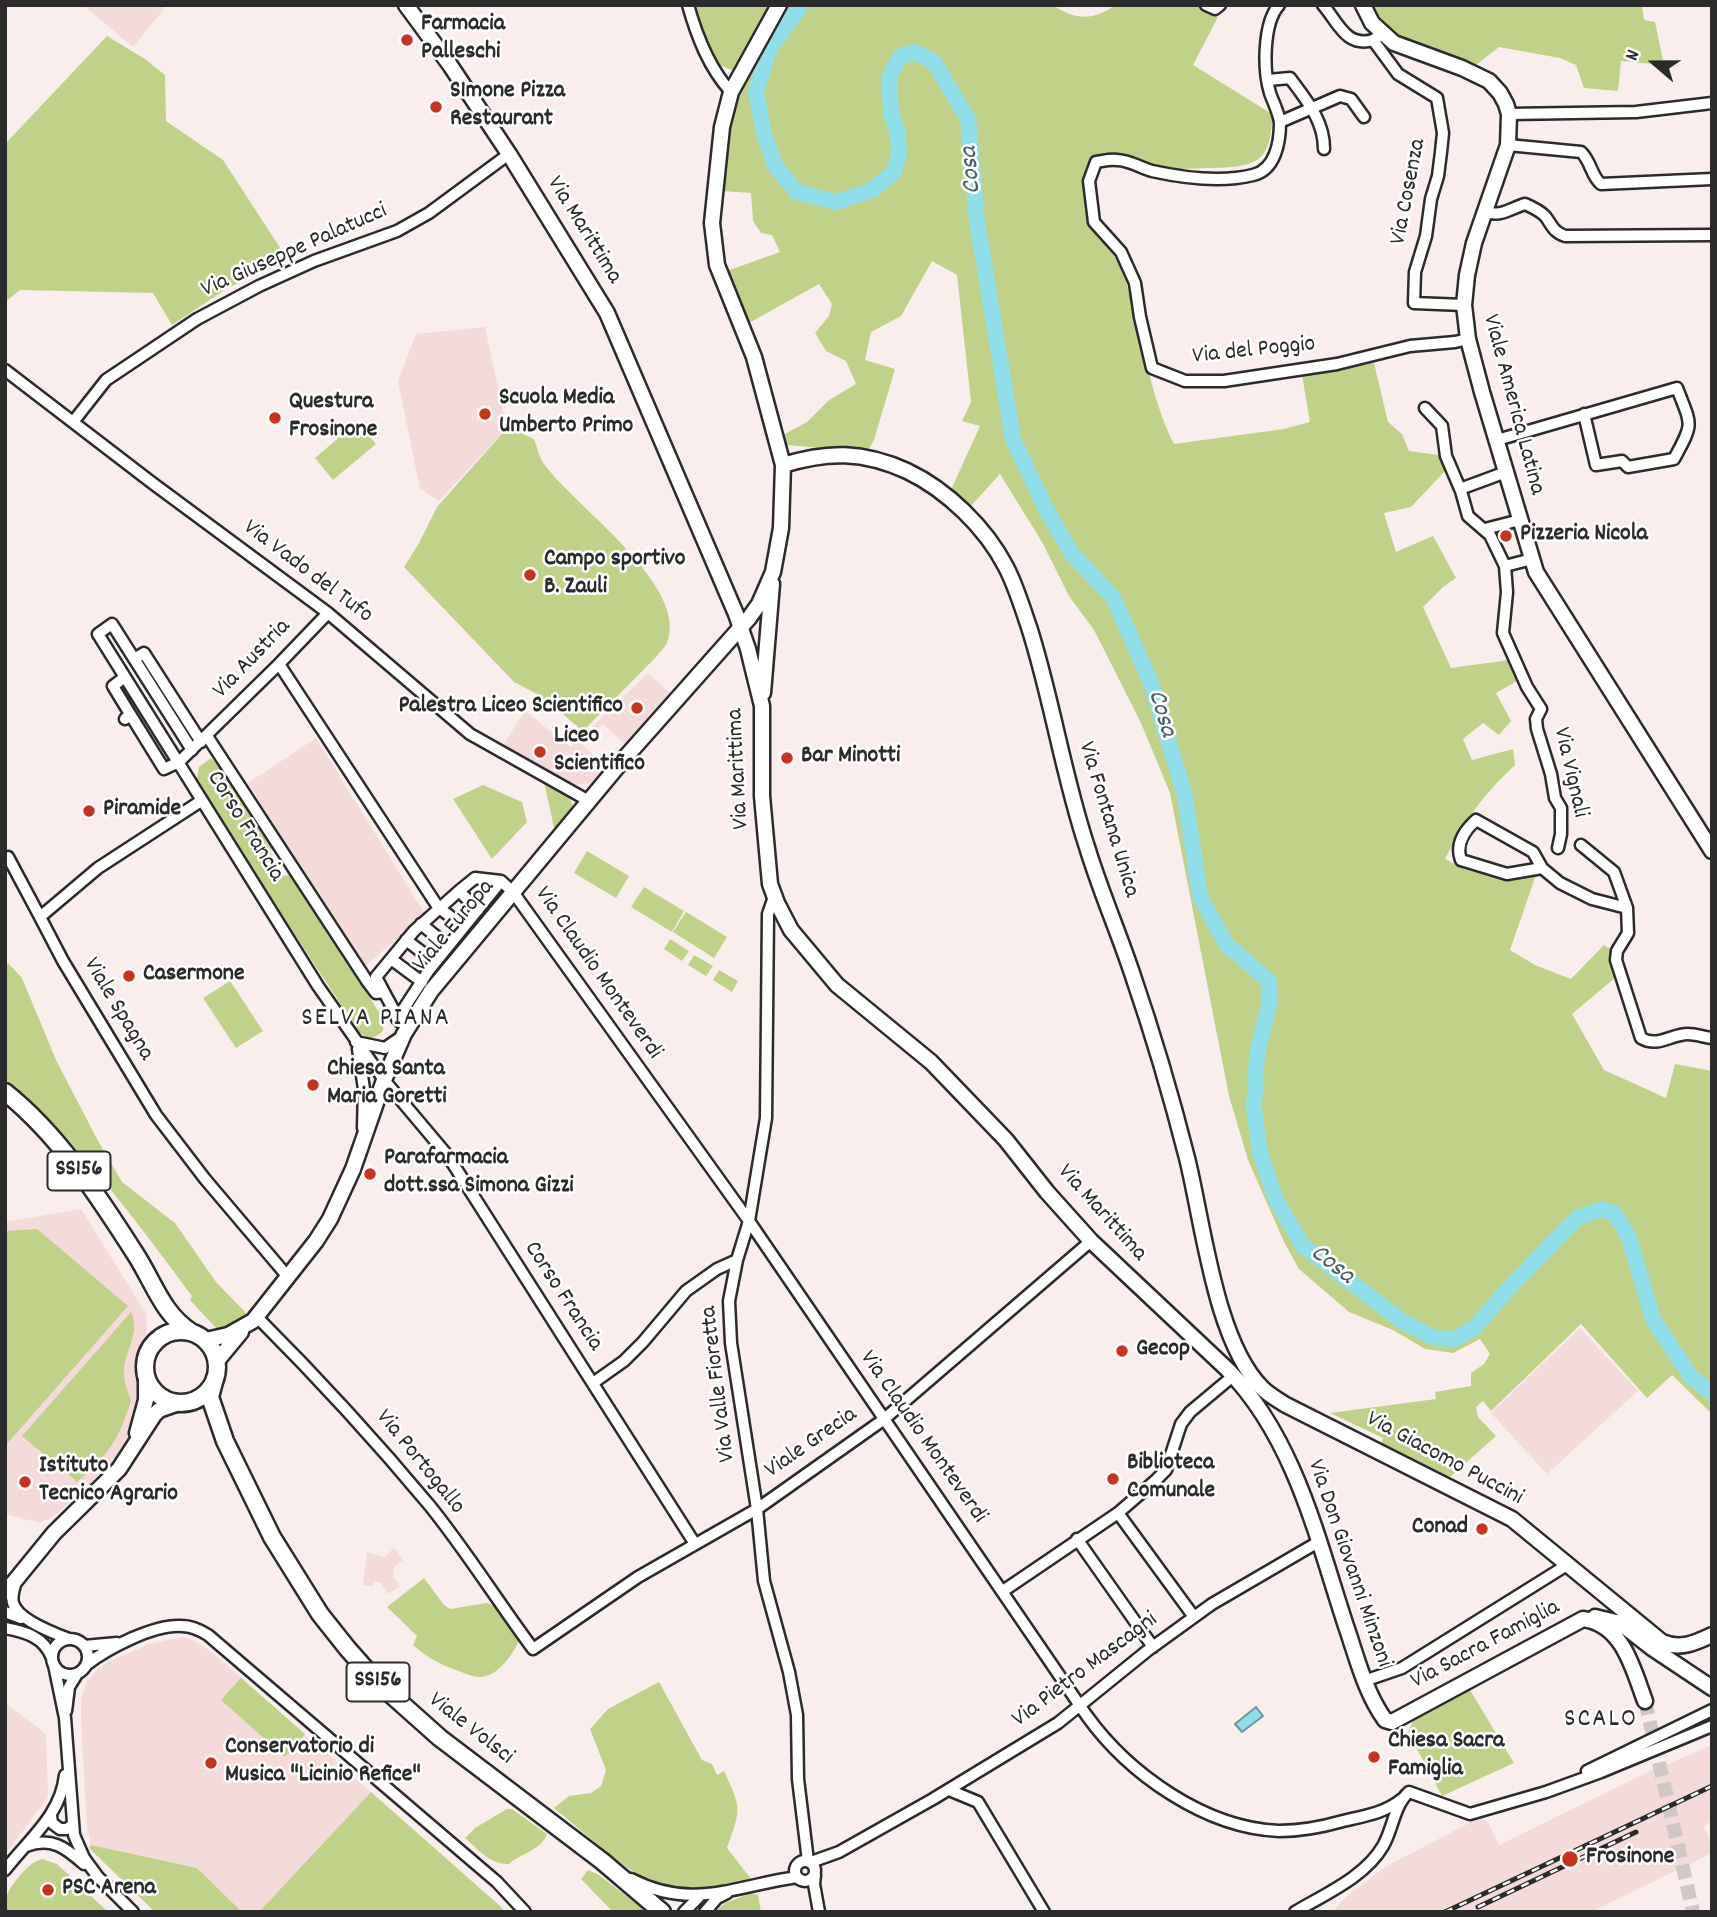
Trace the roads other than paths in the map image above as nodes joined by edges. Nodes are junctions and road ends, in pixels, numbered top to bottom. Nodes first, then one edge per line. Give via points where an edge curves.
1 (406, 5) edge
2 (688, 5) edge
3 (779, 5) edge
4 (1206, 5) edge
5 (1220, 5) edge
6 (1279, 5) edge
7 (1323, 5) edge
8 (1363, 5) edge
9 (1377, 37) junction
10 (1268, 80) junction
11 (731, 92) junction
12 (1712, 103) edge
13 (1312, 107) junction
14 (1509, 114) junction
15 (1364, 117) dead end
16 (1280, 121) junction
17 (1508, 145) junction
18 (1324, 149) dead end
19 (509, 154) junction
20 (1712, 180) edge
21 (1485, 212) junction
22 (1712, 235) edge
23 (1464, 305) junction
24 (1468, 339) junction
25 (5, 370) edge
26 (1425, 408) dead end
27 (1584, 414) junction
28 (73, 422) junction
29 (1497, 440) junction
30 (783, 466) junction
31 (1506, 471) junction
32 (1460, 489) junction
33 (1520, 520) junction
34 (1485, 529) junction
35 (1532, 559) junction
36 (1505, 566) junction
37 (773, 572) junction
38 (328, 612) junction
39 (741, 627) junction
40 (134, 659) junction
41 (279, 664) junction
42 (125, 677) junction
43 (762, 706) junction
44 (204, 739) junction
45 (192, 750) junction
46 (179, 762) junction
47 (201, 801) junction
48 (589, 801) junction
49 (1581, 845) dead end
50 (1558, 848) dead end
51 (1712, 851) edge
52 (8, 857) dead end
53 (1542, 868) junction
54 (501, 881) junction
55 (458, 891) junction
56 (513, 892) junction
57 (774, 897) junction
58 (438, 907) junction
59 (1627, 908) junction
60 (478, 910) junction
61 (40, 917) junction
62 (421, 924) junction
63 (464, 927) junction
64 (406, 940) junction
65 (448, 946) junction
66 (391, 958) junction
67 (435, 962) junction
68 (422, 982) junction
69 (383, 992) junction
70 (403, 1028) junction
71 (1712, 1038) edge
72 (356, 1042) junction
73 (384, 1080) junction
74 (5, 1092) edge
75 (362, 1146) junction
76 (749, 1222) junction
77 (1091, 1241) junction
78 (737, 1260) junction
79 (288, 1277) junction
80 (160, 1298) junction
81 (257, 1317) junction
82 (243, 1329) junction
83 (198, 1336) junction
84 (159, 1339) junction
85 (1233, 1340) junction
86 (1212, 1356) junction
87 (217, 1361) junction
88 (146, 1375) junction
89 (215, 1378) junction
90 (1238, 1381) junction
91 (593, 1383) junction
92 (185, 1403) junction
93 (1284, 1404) junction
94 (883, 1420) junction
95 (1268, 1423) junction
96 (225, 1441) junction
97 (134, 1445) junction
98 (757, 1509) junction
99 (1118, 1513) junction
100 (1077, 1539) junction
101 (1320, 1541) junction
102 (695, 1544) junction
103 (1567, 1565) junction
104 (17, 1577) junction
105 (1003, 1591) junction
106 (5, 1593) edge
107 (1600, 1596) junction
108 (5, 1612) edge
109 (1194, 1618) junction
110 (1583, 1619) junction
111 (1611, 1619) junction
112 (28, 1620) junction
113 (5, 1621) edge
114 (5, 1629) edge
115 (23, 1632) junction
116 (1712, 1635) edge
117 (69, 1639) junction
118 (1619, 1640) junction
119 (128, 1641) junction
120 (84, 1646) junction
121 (1153, 1647) junction
122 (533, 1649) joint
123 (53, 1662) junction
124 (86, 1665) junction
125 (77, 1674) junction
126 (1364, 1681) junction
127 (1712, 1688) edge
128 (1645, 1702) tunnel mouth
129 (1080, 1705) junction
130 (1712, 1710) edge
131 (65, 1718) junction
132 (1388, 1721) joint
133 (1712, 1726) edge
134 (67, 1753) junction
135 (949, 1790) junction
136 (1546, 1792) junction
137 (1402, 1799) junction
138 (1382, 1811) junction
139 (51, 1815) junction
140 (1393, 1821) junction
141 (73, 1824) junction
142 (26, 1846) junction
143 (602, 1861) junction
144 (5, 1870) edge
145 (806, 1870) junction
146 (98, 1877) junction
147 (737, 1888) junction
148 (699, 1896) junction
149 (706, 1911) edge
150 (134, 1912) edge
151 (525, 1912) edge
152 (662, 1912) edge
153 (684, 1912) edge
154 (819, 1912) edge
155 (1044, 1912) edge
156 (1295, 1912) edge

1 - 19 main road, Via Marittima
2 - 11 street via 709,62
3 - 11 main road
4 - 5 street via 1215,9
6 - 10 street, Via del Poggio via 1269,21
7 - 9 street via 1347,38 1359,42
8 - 9 main road
9 - 14 main road via 1489,81
9 - 23 street, Via Cosenza via 1398,74 1437,98 1441,118 1438,176 1415,272 1414,303
10 - 13 street via 1290,78
10 - 16 street, Via del Poggio
11 - 30 main road via 722,127 712,223 717,265 754,357
12 - 14 street via 1636,112
13 - 15 street via 1346,97
13 - 16 street
13 - 18 street via 1324,134
14 - 17 main road, Viale America Latina
16 - 24 street, Via del Poggio via 1272,163 1250,176 1220,180 1150,170 1119,159 1096,162 1089,181 1094,222 1121,253 1135,283 1152,368 1185,382 1224,381
17 - 20 street via 1581,152 1601,184
17 - 21 main road, Viale America Latina
19 - 28 street, Via Giuseppe Palatucci via 429,213 397,230 314,261 197,319 106,380
19 - 39 main road, Via Marittima via 607,313
21 - 22 street via 1504,214 1524,204 1565,236
21 - 23 main road, Viale America Latina via 1467,275
23 - 24 main road, Viale America Latina
24 - 29 main road, Viale America Latina
25 - 28 street, Via Vado del Tufo
26 - 32 street, Via Vignali via 1442,426 1446,456
27 - 27 street via 1596,465 1622,461 1628,467 1674,459 1690,423 1676,388
27 - 29 street
28 - 38 street, Via Vado del Tufo
29 - 31 main road, Viale America Latina
30 - 37 main road via 781,528
30 - 85 main road, Via Fontana Unica via 810,457 842,455 888,463 918,476 949,498 1006,566 1033,639 1086,845 1163,1065 1213,1278
31 - 32 street
31 - 33 main road, Viale America Latina
32 - 34 street, Via Vignali via 1468,516
33 - 34 street
33 - 35 main road, Viale America Latina
34 - 36 street, Via Vignali
35 - 36 street
35 - 51 main road, Viale America Latina
36 - 50 street, Via Vignali via 1503,633 1541,709 1537,729 1561,808
37 - 39 main road, Viale Europa via 759,604
37 - 43 main road
38 - 41 street, Via Austria
38 - 48 street, Via Vado del Tufo via 470,734
39 - 43 main road, Via Marittima
39 - 48 main road, Viale Europa
40 - 42 street, Corso Francia via 112,624 98,634
40 - 44 street via 144,653
40 - 45 street
41 - 44 street, Via Austria
41 - 58 street
42 - 46 street, Corso Francia
42 - 46 street via 113,686 127,716 164,769
43 - 57 main road, Via Marittima via 762,796
44 - 45 street, Via Austria
44 - 69 street via 367,981 376,993
45 - 46 street, Via Austria
46 - 47 street, Corso Francia
47 - 61 street via 98,868
47 - 72 street, Corso Francia
48 - 56 main road, Viale Europa
49 - 59 street via 1614,872
52 - 61 street, Viale Spagna
53 - 53 street via 1533,852 1476,820 1457,851 1461,860 1473,866 1507,874
53 - 59 street via 1577,893
54 - 55 street via 475,878
54 - 56 street, Via Claudio Monteverdi
54 - 60 street
55 - 58 street
55 - 60 street
56 - 70 main road, Viale Europa
56 - 76 street, Via Claudio Monteverdi
57 - 76 street, Via Valle Fioretta via 768,914 766,1118
57 - 77 main road, Via Marittima via 791,930 837,985 931,1062 1006,1140
58 - 62 street
58 - 63 street
59 - 71 street via 1628,933 1616,960 1642,1038 1647,1042 1686,1034
60 - 63 street
61 - 79 street, Viale Spagna via 156,1115
62 - 64 street
62 - 65 street
63 - 65 street
64 - 66 street
64 - 67 street
65 - 67 street
66 - 68 street
66 - 69 street via 376,977
67 - 68 street
68 - 70 street
69 - 70 street
70 - 72 street via 385,1048
70 - 73 main road, Viale Europa
72 - 73 street, Corso Francia
72 - 75 street via 364,1088
73 - 75 main road, Viale Europa
73 - 91 street, Corso Francia via 448,1156
74 - 80 main road, SS156 via 67,1155
75 - 79 main road, Viale Europa via 330,1219
76 - 78 street, Via Valle Fioretta
76 - 94 street, Via Claudio Monteverdi
77 - 86 main road, Via Marittima
77 - 94 street, Viale Grecia
78 - 91 street via 686,1291 624,1361
78 - 98 street, Via Valle Fioretta via 729,1301 731,1343
79 - 81 main road, Viale Europa
80 - 83 main road, SS156 via 177,1322
80 - 84 main road, SS156
81 - 82 main road, Viale Europa
81 - 122 street, Via Portogallo via 379,1445 431,1508
82 - 83 main road via 217,1339
82 - 87 main road
83 - 84 main road via 174,1331
83 - 87 main road, SS156 via 211,1346
84 - 88 main road, SS156 via 147,1355
85 - 86 main road via 1223,1355
85 - 93 main road, Via Fontana Unica via 1260,1387
86 - 90 main road, Via Marittima
87 - 89 main road, Viale Volsci / SS156
88 - 92 main road, Viale Volsci / SS156 via 158,1395
88 - 97 main road via 146,1400
89 - 92 main road via 206,1393
89 - 96 main road, Viale Volsci / SS156 via 210,1397
90 - 95 main road, Via Don Giovanni Minzoni
90 - 99 street via 1190,1412 1181,1424 1166,1470
91 - 102 street, Corso Francia
92 - 96 main road, Viale Volsci / SS156 via 204,1410
92 - 97 main road via 159,1410
93 - 95 main road via 1271,1408
93 - 103 main road, Via Giacomo Puccini via 1512,1519
94 - 98 street, Viale Grecia
94 - 105 street, Via Claudio Monteverdi
95 - 101 main road, Via Don Giovanni Minzoni
96 - 143 main road, Viale Volsci / SS156 via 279,1548 320,1614 376,1681 440,1738
97 - 104 main road via 119,1469
98 - 102 street, Viale Grecia
98 - 145 street, Via Valle Fioretta via 764,1581 797,1715
99 - 100 street
99 - 109 street
100 - 105 street
100 - 121 street
101 - 109 street, Via Pietro Mascagni
101 - 126 main road, Via Don Giovanni Minzoni
102 - 122 street, Viale Grecia
103 - 107 main road, Via Giacomo Puccini
103 - 126 street via 1402,1668
104 - 106 main road
104 - 112 street via 12,1601
105 - 129 street, Via Claudio Monteverdi
107 - 110 main road via 1597,1611
107 - 111 main road
107 - 116 main road, Via Giacomo Puccini via 1669,1646 1684,1646
108 - 112 street
109 - 121 street, Via Pietro Mascagni
110 - 111 main road
110 - 118 main road, Via Sacra Famiglia via 1596,1621
110 - 132 main road, Via Sacra Famiglia
111 - 118 main road
111 - 127 main road
112 - 117 street
113 - 115 street
114 - 115 street
115 - 123 street via 45,1644
117 - 120 street
117 - 123 street via 56,1646
118 - 128 main road
119 - 120 street
119 - 124 street
119 - 151 street via 172,1626 194,1628 217,1640 497,1882
120 - 124 street
121 - 129 street, Via Pietro Mascagni
123 - 125 street via 66,1674
123 - 131 street
124 - 125 street
125 - 131 street via 69,1687
126 - 132 main road, Via Don Giovanni Minzoni
129 - 135 street, Via Pietro Mascagni
129 - 138 street, Via Claudio Monteverdi via 1100,1734 1143,1775 1224,1819 1278,1831 1307,1830
130 - 136 street
131 - 134 street
133 - 136 street
134 - 139 street via 64,1787
134 - 141 street
135 - 145 street, Via Pietro Mascagni
135 - 155 street via 978,1802
136 - 137 street via 1470,1814 1409,1792
137 - 138 street, Via Claudio Monteverdi
137 - 140 street
138 - 140 street
139 - 141 street via 60,1829
139 - 142 street
140 - 156 street via 1385,1843 1370,1863
141 - 146 street via 79,1849
142 - 144 street
142 - 146 street via 55,1843
143 - 148 street, Via Pietro Mascagni via 659,1892
143 - 152 main road, Viale Volsci / SS156
145 - 147 street, Via Pietro Mascagni
145 - 154 street, Via Valle Fioretta
146 - 150 street
147 - 148 street, Via Pietro Mascagni
147 - 149 street, Via Pietro Mascagni via 717,1898
148 - 153 street

